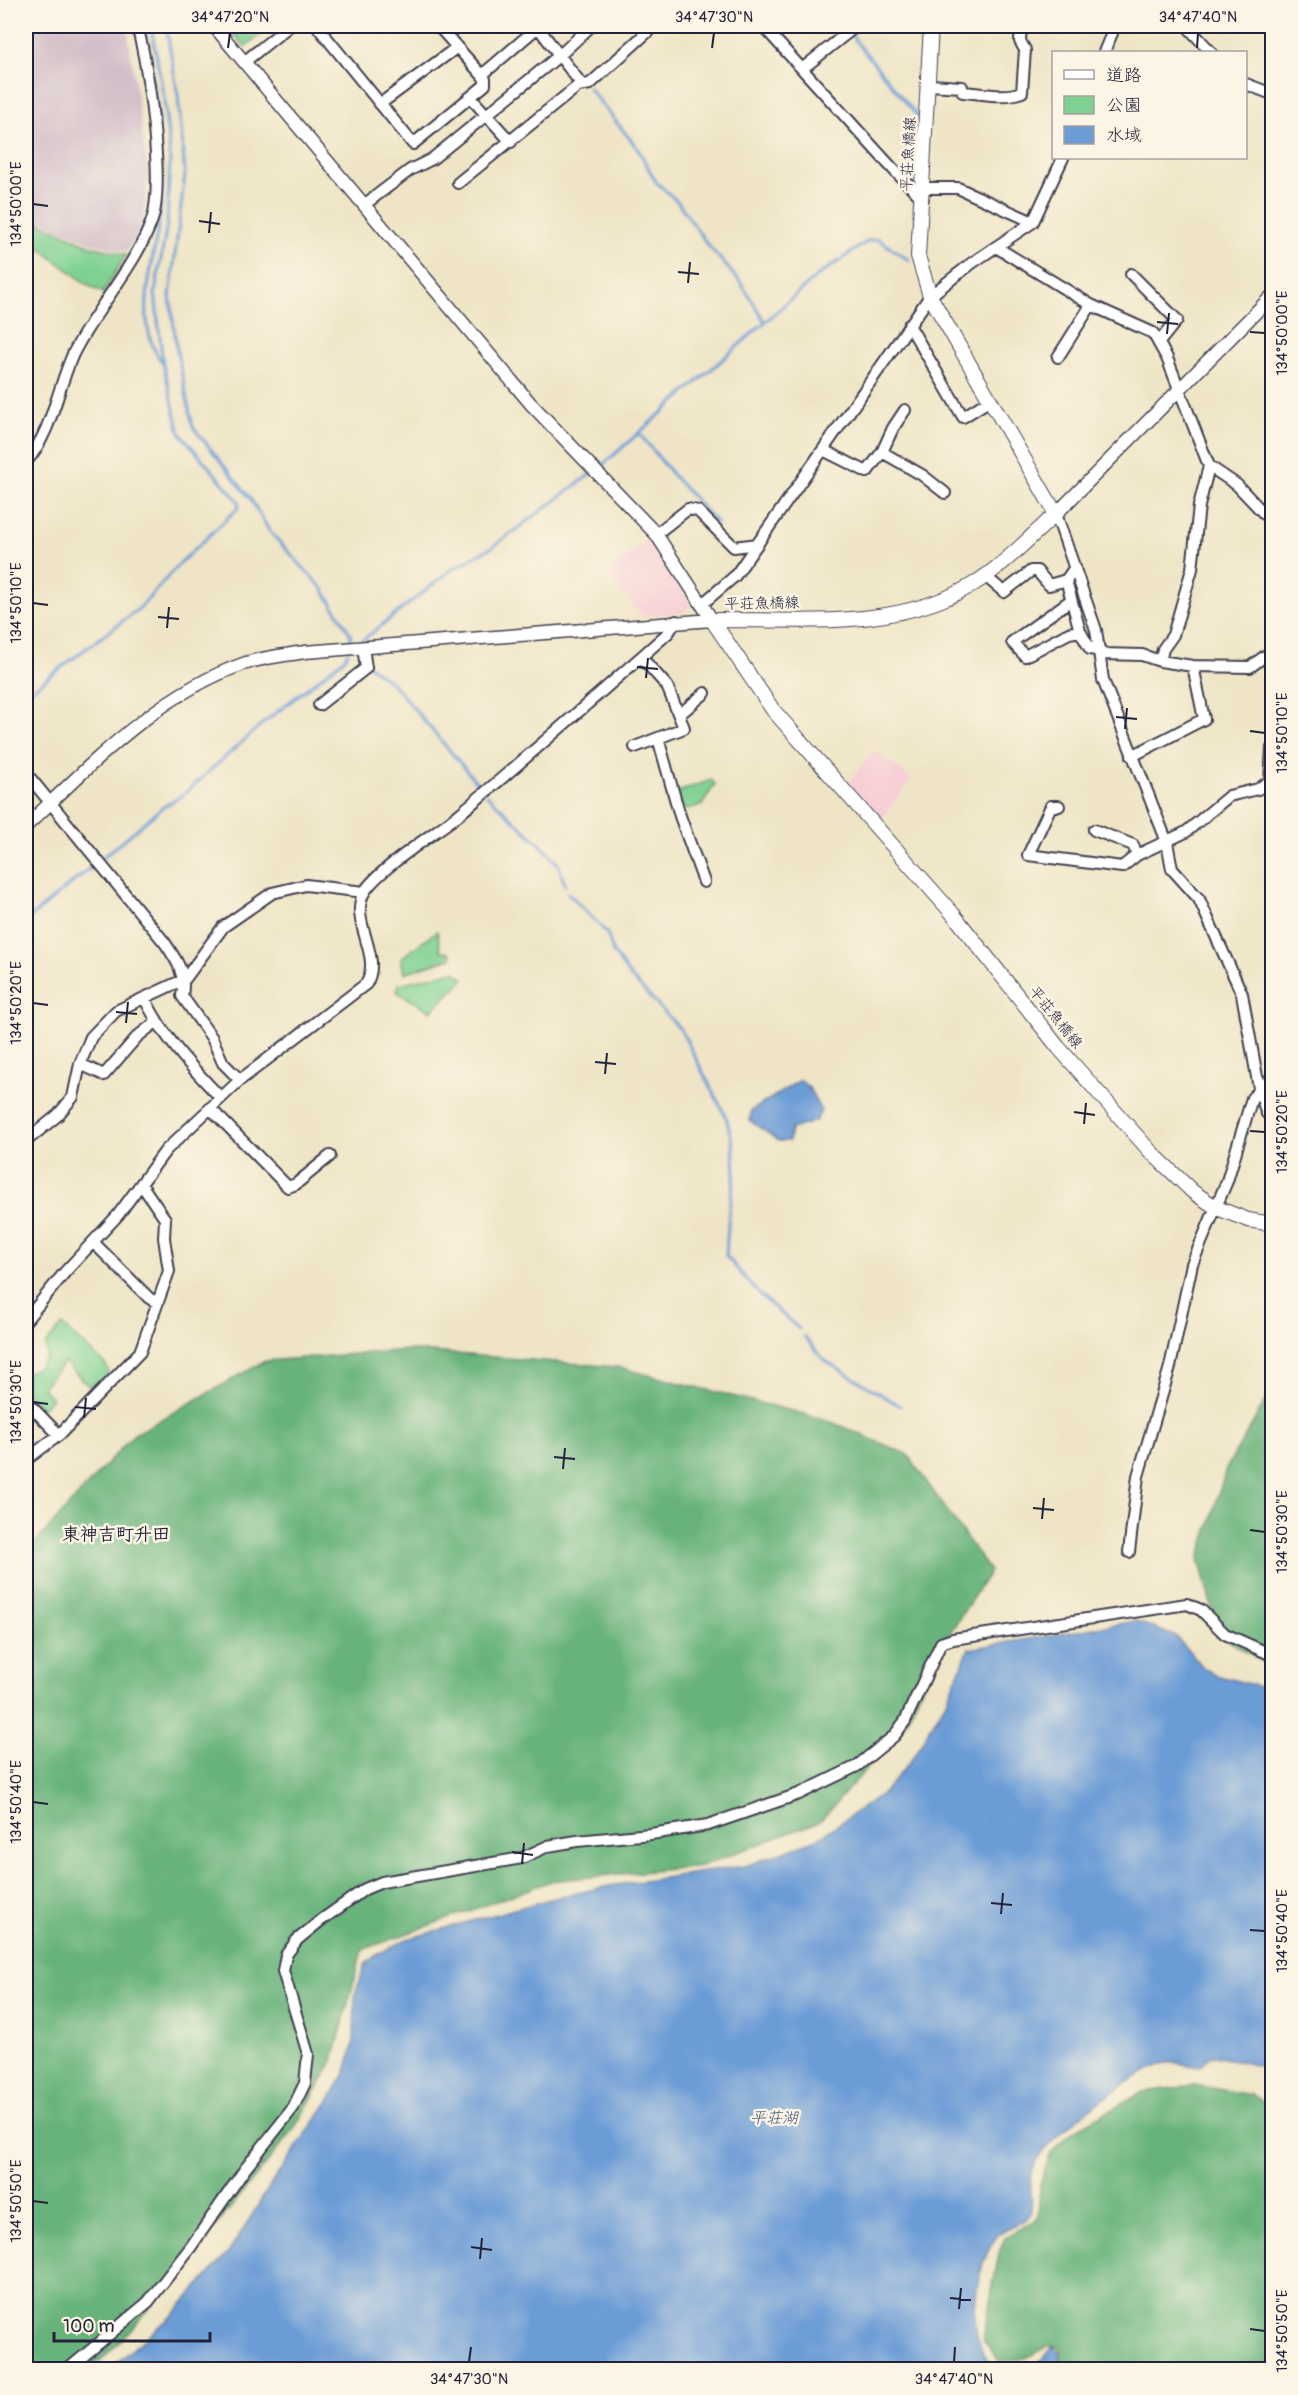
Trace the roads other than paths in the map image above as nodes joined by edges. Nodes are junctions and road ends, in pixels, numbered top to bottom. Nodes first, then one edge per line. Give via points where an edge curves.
1 (137, 26) edge
2 (214, 26) edge
3 (289, 26) edge
4 (317, 26) edge
5 (441, 26) edge
6 (538, 26) edge
7 (591, 26) edge
8 (654, 26) edge
9 (764, 26) edge
10 (856, 26) edge
11 (931, 26) edge
12 (1021, 26) edge
13 (1115, 26) edge
14 (1187, 26) edge
15 (456, 48) junction
16 (1104, 51) edge
17 (1210, 51) edge
18 (560, 55) junction
19 (244, 62) junction
20 (802, 69) junction
21 (482, 75) junction
22 (1272, 82) edge
23 (586, 84) junction
24 (929, 85) junction
25 (1247, 85) edge
26 (1268, 93) edge
27 (471, 98) junction
28 (380, 104) junction
29 (486, 114) junction
30 (511, 142) junction
31 (1063, 159) edge
32 (458, 183) dead end
33 (923, 193) junction
34 (364, 205) junction
35 (1033, 222) junction
36 (996, 248) junction
37 (1131, 274) dead end
38 (930, 296) junction
39 (1272, 296) edge
40 (1091, 305) junction
41 (909, 325) junction
42 (1160, 342) junction
43 (1058, 357) dead end
44 (1179, 392) junction
45 (990, 400) junction
46 (905, 410) dead end
47 (823, 450) junction
48 (882, 452) junction
49 (26, 462) edge
50 (1209, 466) junction
51 (945, 493) dead end
52 (1056, 514) junction
53 (1272, 522) edge
54 (656, 534) junction
55 (758, 544) junction
56 (1076, 567) junction
57 (985, 576) junction
58 (1066, 580) junction
59 (1071, 600) junction
60 (701, 604) junction
61 (712, 620) junction
62 (676, 621) junction
63 (1080, 631) junction
64 (1272, 651) edge
65 (362, 653) junction
66 (1101, 653) junction
67 (641, 657) junction
68 (1160, 661) junction
69 (1193, 666) junction
70 (705, 693) dead end
71 (319, 705) dead end
72 (679, 715) junction
73 (658, 738) junction
74 (635, 747) dead end
75 (1272, 748) edge
76 (1132, 756) junction
77 (26, 774) edge
78 (1271, 783) edge
79 (50, 803) junction
80 (1059, 806) dead end
81 (26, 826) edge
82 (1094, 831) dead end
83 (1167, 842) junction
84 (1137, 855) junction
85 (704, 882) dead end
86 (364, 892) junction
87 (185, 979) junction
88 (145, 999) junction
89 (156, 1022) junction
90 (80, 1064) junction
91 (1272, 1077) edge
92 (240, 1080) junction
93 (1259, 1088) junction
94 (221, 1098) junction
95 (210, 1108) junction
96 (1272, 1119) edge
97 (26, 1141) edge
98 (330, 1156) dead end
99 (141, 1184) junction
100 (1216, 1208) junction
101 (1272, 1224) edge
102 (93, 1242) junction
103 (156, 1302) junction
104 (26, 1320) edge
105 (26, 1401) edge
106 (58, 1435) junction
107 (26, 1460) edge
108 (1129, 1552) dead end
109 (1272, 1655) edge
110 (67, 2370) edge

1 - 49 street via 149,86 154,142 152,219 73,354 48,425
2 - 19 street
3 - 19 street
4 - 28 street
5 - 15 street
6 - 18 street
6 - 21 street
7 - 18 street
8 - 23 street
9 - 20 street
10 - 20 street
11 - 24 main road, 平荘魚橋線
12 - 24 street via 1020,41 1025,50 1022,92 963,92 962,87
13 - 16 street
14 - 17 street
15 - 21 street
15 - 28 street
18 - 23 street
18 - 29 street
19 - 34 street
20 - 33 street
21 - 27 street via 485,86
22 - 26 street
23 - 30 street
24 - 33 main road, 平荘魚橋線
25 - 26 street
27 - 28 street via 413,144
27 - 29 street
29 - 30 street
29 - 34 street via 432,159 410,170
30 - 32 street
31 - 35 street
33 - 35 street via 958,189
33 - 38 main road, 平荘魚橋線 via 918,256
34 - 54 street via 531,404
35 - 36 street
36 - 38 street
36 - 40 street
37 - 42 street via 1177,320
38 - 41 street
38 - 45 main road, 平荘魚橋線
39 - 44 street
40 - 42 street via 1141,327
40 - 43 street
41 - 45 street via 963,417
41 - 47 street
42 - 44 street
44 - 50 street
44 - 52 street
45 - 52 main road, 平荘魚橋線
46 - 48 street
47 - 48 street via 867,472
47 - 55 street
48 - 51 street
50 - 53 street via 1237,485
50 - 68 street via 1199,506 1192,569 1173,635
52 - 56 street
52 - 57 main road, 平荘魚橋線
54 - 55 street via 688,509 698,511 734,548
54 - 60 street
55 - 60 street via 735,576
56 - 58 street
56 - 66 street
57 - 58 street via 1004,592 1031,571 1037,571 1049,585
57 - 61 main road, 平荘魚橋線 via 946,598 889,614
58 - 59 street
59 - 63 street
59 - 63 street via 1012,642 1025,656
60 - 61 street
61 - 62 street
61 - 100 main road, 平荘魚橋線 via 773,710 953,914 1058,1047 1150,1151
62 - 65 street
62 - 67 street
63 - 66 street via 1090,649
64 - 69 street via 1250,667
65 - 71 street via 366,668
65 - 79 street via 342,649 305,652 247,663 197,685 128,731
66 - 68 street via 1142,655
66 - 76 street via 1103,680
67 - 72 street via 667,686
67 - 86 street
68 - 69 street
69 - 76 street via 1204,719
70 - 72 street
72 - 73 street via 684,728
73 - 74 street
73 - 85 street via 694,874
75 - 78 street
76 - 83 street
77 - 79 street
78 - 83 street via 1229,796
79 - 81 street
79 - 87 street via 165,943
80 - 84 street via 1051,806 1029,855 1122,867
82 - 84 street via 1133,846
83 - 84 street
83 - 93 street via 1172,868 1199,899 1242,994
86 - 87 street via 306,885 272,892 223,927
86 - 92 street via 360,910 371,969 366,984
87 - 88 street
87 - 92 street via 182,996 212,1038 223,1063
88 - 89 street
88 - 90 street via 116,1011 91,1037
89 - 90 street via 137,1037 104,1075
89 - 94 street via 183,1060
90 - 97 street via 73,1097
91 - 93 street
92 - 94 street
93 - 96 street
93 - 100 street via 1252,1098
94 - 95 street
95 - 98 street via 288,1187
95 - 99 street via 166,1150
99 - 102 street
99 - 103 street via 165,1218 169,1271
100 - 101 main road, 平荘魚橋線
100 - 108 street via 1192,1264 1170,1367 1138,1476
102 - 103 street
102 - 104 street
103 - 106 street via 140,1352
105 - 106 street
106 - 107 street
109 - 110 street via 1225,1634 1201,1610 1187,1604 953,1639 941,1643 894,1736 857,1766 799,1794 708,1825 548,1846 522,1858 382,1882 365,1889 297,1940 286,1955 283,1971 308,2054 305,2083 293,2108 148,2302

